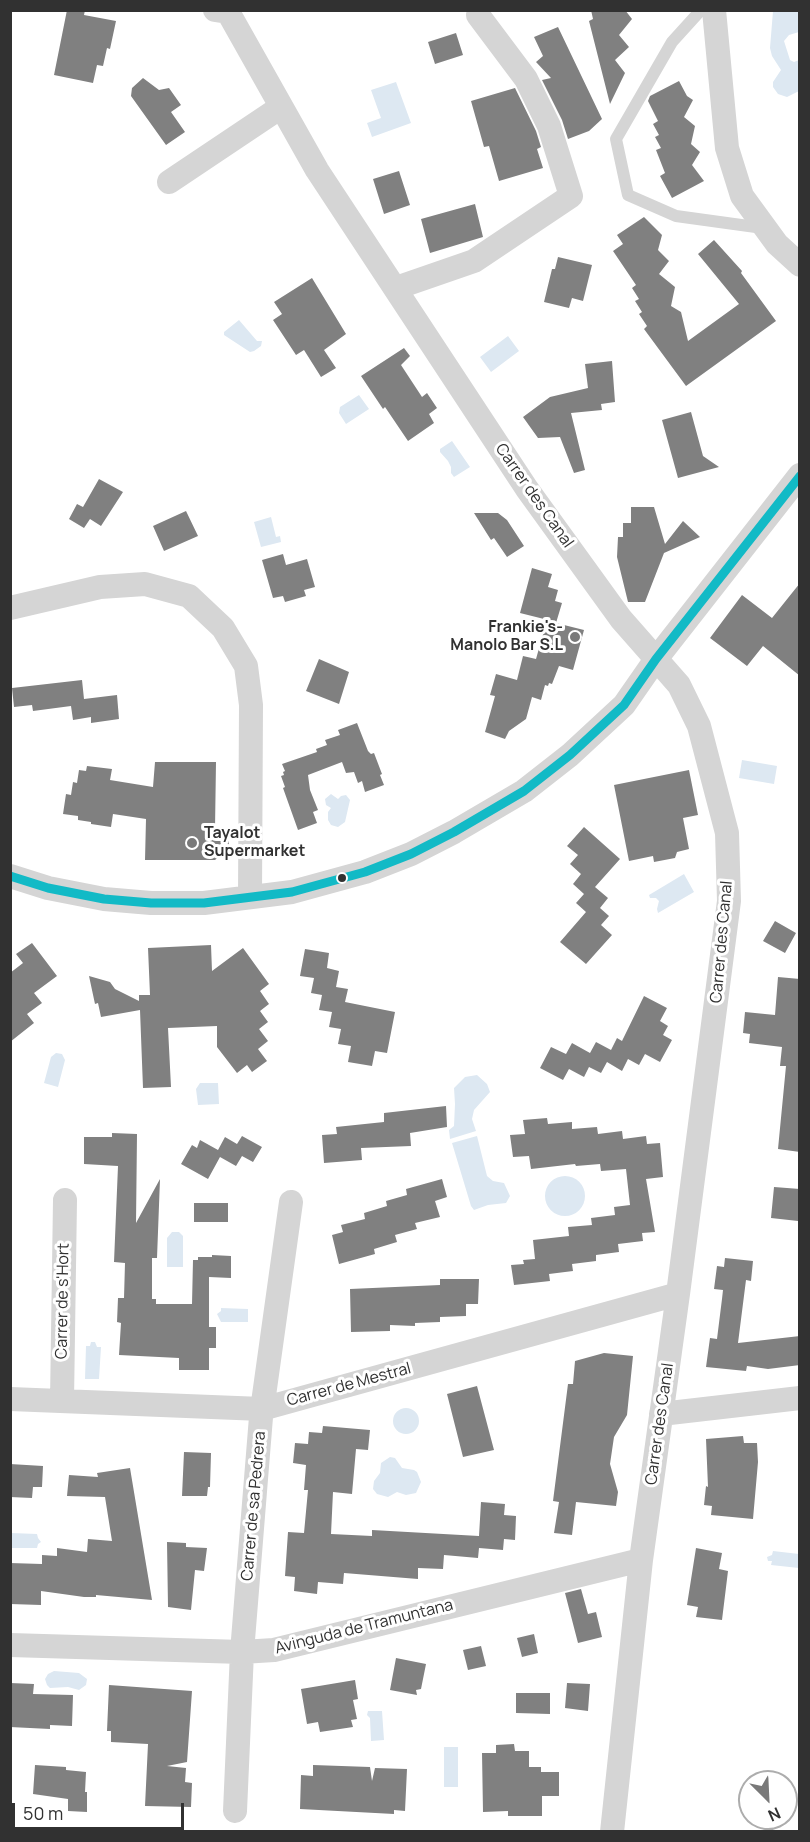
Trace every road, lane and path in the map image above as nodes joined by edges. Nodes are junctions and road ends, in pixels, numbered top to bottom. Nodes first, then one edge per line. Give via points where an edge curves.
1 (215, 10) edge
2 (702, 10) edge
3 (714, 10) edge
4 (478, 15) dead end
5 (281, 107) junction
6 (169, 182) dead end
7 (765, 228) junction
8 (800, 265) edge
9 (396, 288) junction
10 (800, 475) edge
11 (10, 608) edge
12 (656, 659) junction
13 (10, 876) edge
14 (250, 897) junction
15 (65, 1200) dead end
16 (291, 1202) dead end
17 (678, 1294) junction
18 (800, 1398) edge
19 (10, 1399) edge
20 (62, 1401) junction
21 (262, 1409) junction
22 (661, 1414) junction
23 (640, 1560) junction
24 (10, 1645) edge
25 (242, 1652) junction
26 (235, 1811) dead end
27 (612, 1832) edge

1 - 5 street, Carrer des Canal via 228,12
2 - 7 lane via 672,42 616,139 628,195 676,216
3 - 7 street via 727,148 742,196
4 - 9 street via 526,79 549,126 571,196 474,261
5 - 6 street
5 - 9 street, Carrer des Canal via 317,170
7 - 8 street
9 - 12 street, Carrer des Canal via 527,489 621,619
10 - 12 street
11 - 14 street via 100,587 145,584 189,596 224,628 246,666 251,705
12 - 14 street via 624,705 570,755 490,812 411,854 365,872 292,892
12 - 17 street, Carrer des Canal via 679,685 699,726 727,833 729,901
13 - 14 street via 48,888 116,900 204,903
15 - 20 street, Carrer de s'Hort
16 - 21 street, Carrer de sa Pedrera
17 - 21 street, Carrer de Mestral
17 - 22 street, Carrer des Canal
18 - 22 street
19 - 20 street, Carrer de Mestral
20 - 21 street, Carrer de Mestral
21 - 25 street, Carrer de sa Pedrera
22 - 23 street, Carrer des Canal
23 - 25 street, Avinguda de Tramuntana via 274,1650
23 - 27 street, Carrer des Canal
24 - 25 street, Avinguda de Tramuntana
25 - 26 street, Carrer de sa Pedrera

